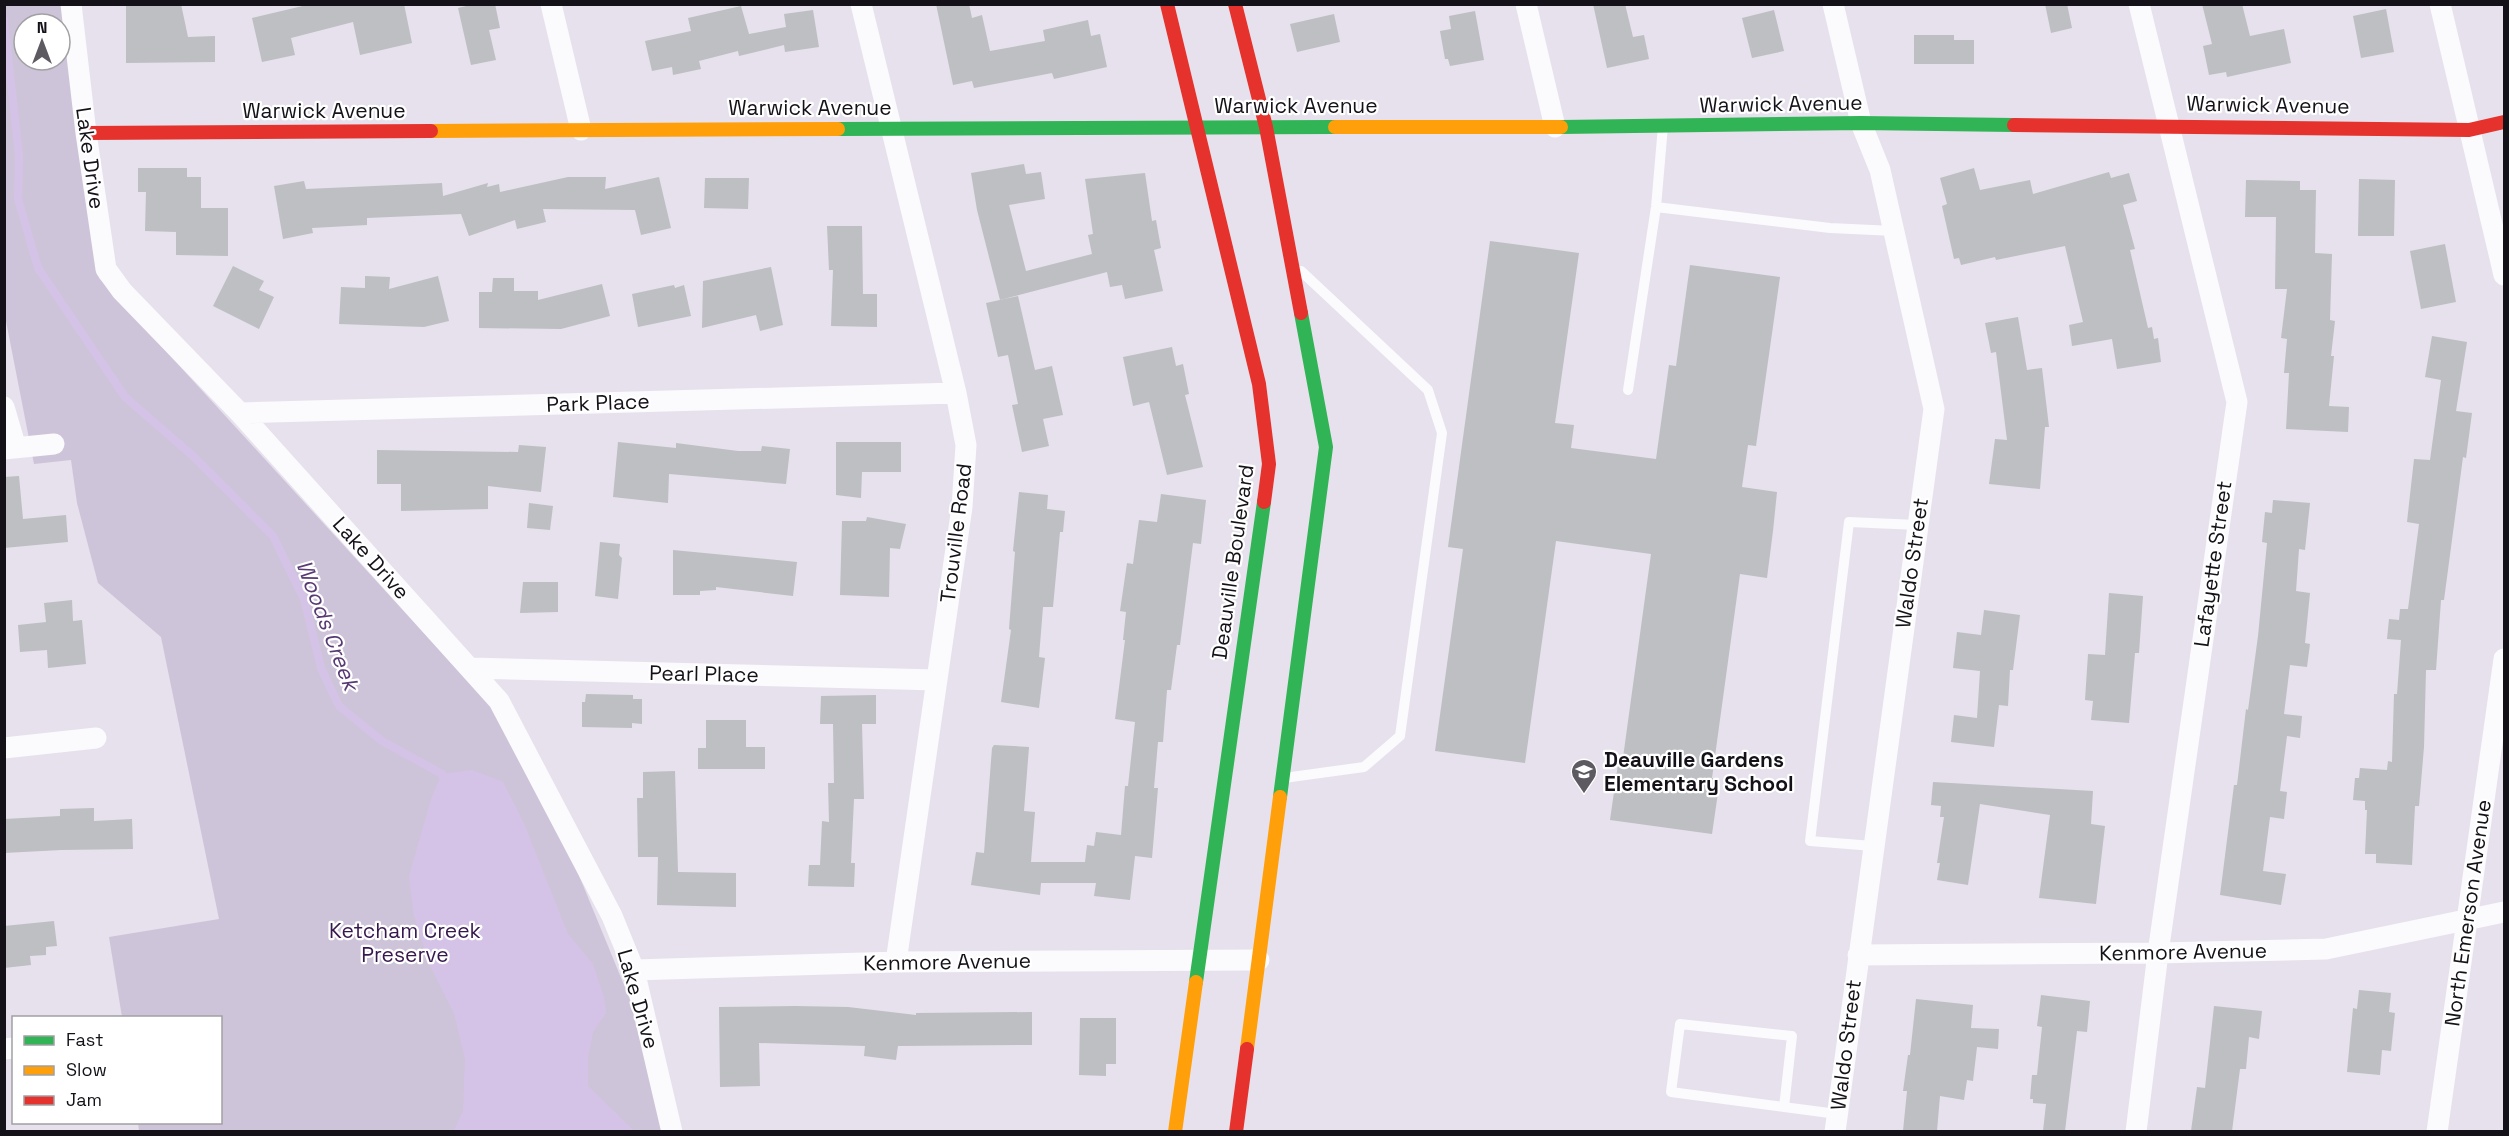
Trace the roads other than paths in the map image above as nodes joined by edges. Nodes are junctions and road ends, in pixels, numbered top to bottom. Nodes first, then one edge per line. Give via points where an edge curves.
1 (71, 4) edge
2 (551, 4) edge
3 (861, 4) edge
4 (1167, 4) edge
5 (1235, 4) edge
6 (1526, 4) edge
7 (1833, 4) edge
8 (2139, 4) edge
9 (2440, 4) edge
10 (2505, 122) edge
11 (1861, 123) junction
12 (2167, 125) junction
13 (1195, 126) junction
14 (1266, 126) junction
15 (1663, 126) junction
16 (1555, 127) junction
17 (891, 128) junction
18 (580, 130) junction
19 (2469, 130) junction
20 (86, 134) junction
21 (1656, 207) junction
22 (1894, 231) junction
23 (1292, 263) junction
24 (2505, 275) edge
25 (1628, 390) dead end
26 (956, 393) junction
27 (4, 407) edge
28 (240, 413) junction
29 (54, 444) dead end
30 (10, 448) edge
31 (1918, 525) junction
32 (2505, 659) edge
33 (471, 668) junction
34 (937, 680) junction
35 (96, 738) dead end
36 (4, 748) edge
37 (1281, 778) junction
38 (1873, 846) junction
39 (2505, 912) edge
40 (2468, 920) junction
41 (2158, 953) junction
42 (1858, 955) junction
43 (1198, 960) junction
44 (1259, 960) junction
45 (896, 962) junction
46 (634, 970) junction
47 (1784, 1107) junction
48 (1836, 1123) edge
49 (672, 1131) edge
50 (1175, 1131) edge
51 (1236, 1131) edge
52 (2136, 1131) edge
53 (2437, 1131) edge

1 - 20 street, Lake Drive
2 - 18 street
3 - 17 street, Trouville Road
4 - 13 street, Deauville Boulevard
5 - 14 street
6 - 16 street
7 - 11 street, Waldo Street
8 - 12 street, Lafayette Street
9 - 19 street
10 - 19 street, Warwick Avenue
11 - 12 street, Warwick Avenue
11 - 15 street, Warwick Avenue
11 - 22 street, Waldo Street via 1880,170
12 - 19 street, Warwick Avenue
12 - 41 street, Lafayette Street via 2236,402
13 - 14 street, Warwick Avenue
13 - 17 street, Warwick Avenue
13 - 43 street, Deauville Boulevard via 1259,384 1269,464
14 - 16 street, Warwick Avenue
14 - 23 street
15 - 16 street, Warwick Avenue
15 - 21 lane
17 - 18 street, Warwick Avenue
17 - 26 street, Trouville Road
18 - 20 street, Warwick Avenue
19 - 24 street
20 - 28 street, Lake Drive via 106,269 122,291
21 - 22 lane via 1830,228
21 - 25 lane
22 - 31 street, Waldo Street via 1934,409
23 - 37 street via 1326,447
23 - 37 lane via 1428,390 1443,433 1400,736 1364,767
26 - 28 street, Park Place
26 - 34 street, Trouville Road via 966,445 966,474
27 - 30 street
28 - 33 street, Lake Drive
29 - 30 street
31 - 38 street, Waldo Street
31 - 38 lane via 1849,522 1810,841
32 - 40 street, North Emerson Avenue
33 - 34 street, Pearl Place
33 - 46 street, Lake Drive via 499,701 612,916
34 - 45 street, Trouville Road
35 - 36 street
37 - 44 street
38 - 42 street, Waldo Street
39 - 40 street, Kenmore Avenue
40 - 41 street, Kenmore Avenue via 2326,949
40 - 53 street, North Emerson Avenue
41 - 42 street, Kenmore Avenue
41 - 52 street, Lafayette Street
42 - 48 street, Waldo Street
43 - 44 street, Kenmore Avenue
43 - 45 street, Kenmore Avenue
43 - 50 street, Deauville Boulevard
44 - 51 street
45 - 46 street, Kenmore Avenue
46 - 49 street, Lake Drive
47 - 47 lane via 1671,1092 1680,1024 1792,1036
47 - 48 lane

